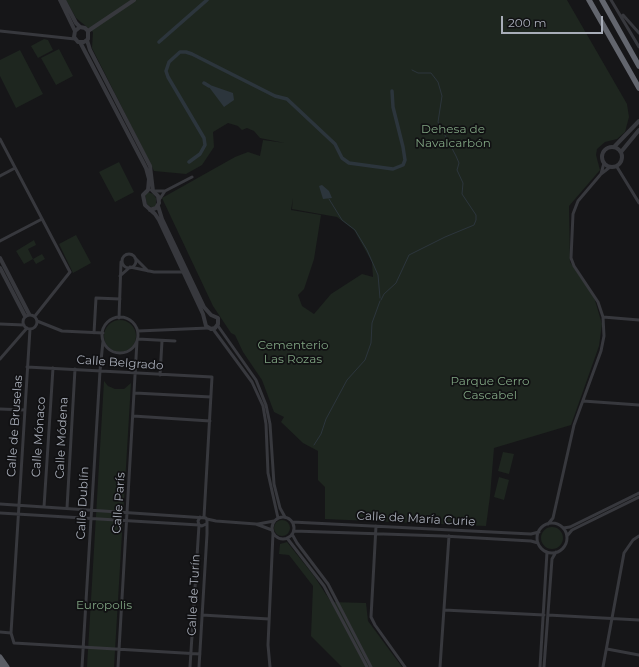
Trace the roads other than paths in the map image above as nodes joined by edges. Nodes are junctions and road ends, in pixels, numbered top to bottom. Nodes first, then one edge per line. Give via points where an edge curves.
1 (60, 0) edge
2 (64, 0) edge
3 (134, 0) edge
4 (589, 0) edge
5 (602, 0) edge
6 (612, 0) edge
7 (619, 11) junction
8 (80, 27) junction
9 (0, 31) edge
10 (88, 31) junction
11 (639, 33) edge
12 (75, 35) junction
13 (87, 40) junction
14 (80, 42) junction
15 (639, 47) edge
16 (639, 66) edge
17 (639, 88) edge
18 (638, 122) edge
19 (639, 130) edge
20 (0, 138) edge
21 (614, 147) junction
22 (621, 152) junction
23 (604, 163) junction
24 (610, 167) junction
25 (617, 167) junction
26 (15, 168) junction
27 (601, 174) junction
28 (0, 176) edge
29 (192, 177) dead end
30 (148, 190) junction
31 (154, 191) junction
32 (165, 191) junction
33 (159, 200) junction
34 (639, 203) edge
35 (158, 206) junction
36 (150, 210) junction
37 (42, 219) junction
38 (0, 241) edge
39 (0, 258) edge
40 (135, 258) junction
41 (122, 262) junction
42 (0, 268) edge
43 (130, 268) junction
44 (148, 271) junction
45 (182, 272) junction
46 (120, 276) junction
47 (120, 299) junction
48 (27, 315) junction
49 (211, 315) junction
50 (35, 316) junction
51 (603, 317) junction
52 (119, 318) junction
53 (639, 320) edge
54 (37, 321) junction
55 (205, 321) junction
56 (0, 324) edge
57 (24, 325) junction
58 (218, 326) junction
59 (197, 328) junction
60 (210, 328) junction
61 (28, 329) junction
62 (138, 331) junction
63 (94, 333) junction
64 (103, 333) junction
65 (138, 340) junction
66 (162, 340) junction
67 (104, 341) junction
68 (175, 341) dead end
69 (0, 359) edge
70 (27, 367) junction
71 (53, 368) junction
72 (75, 369) junction
73 (100, 371) junction
74 (136, 373) junction
75 (160, 374) junction
76 (135, 393) junction
77 (211, 397) junction
78 (583, 401) junction
79 (639, 405) edge
80 (0, 409) edge
81 (25, 410) junction
82 (133, 416) junction
83 (210, 421) junction
84 (639, 493) edge
85 (639, 497) edge
86 (0, 504) edge
87 (19, 505) junction
88 (44, 506) junction
89 (67, 508) junction
90 (92, 510) junction
91 (128, 512) junction
92 (0, 513) edge
93 (18, 514) junction
94 (203, 517) junction
95 (285, 517) junction
96 (278, 518) junction
97 (553, 518) junction
98 (91, 519) junction
99 (127, 521) junction
100 (216, 521) junction
101 (274, 521) junction
102 (292, 522) junction
103 (207, 524) junction
104 (256, 524) junction
105 (548, 524) junction
106 (556, 524) junction
107 (199, 525) junction
108 (376, 526) junction
109 (563, 528) junction
110 (273, 532) junction
111 (293, 532) junction
112 (539, 532) junction
113 (376, 533) junction
114 (449, 536) junction
115 (567, 536) junction
116 (639, 536) edge
117 (281, 538) junction
118 (287, 538) junction
119 (538, 543) junction
120 (274, 548) junction
121 (547, 552) junction
122 (556, 552) junction
123 (444, 610) junction
124 (202, 615) junction
125 (546, 615) junction
126 (612, 618) junction
127 (269, 619) junction
128 (639, 620) edge
129 (0, 632) edge
130 (11, 633) junction
131 (84, 647) junction
132 (120, 649) junction
133 (607, 649) junction
134 (191, 654) junction
135 (200, 654) junction
136 (639, 655) edge
137 (0, 657) edge
138 (0, 663) edge
139 (3, 667) edge
140 (7, 667) edge
141 (82, 667) edge
142 (118, 667) edge
143 (190, 667) edge
144 (199, 667) edge
145 (270, 667) edge
146 (367, 667) edge
147 (371, 667) edge
148 (406, 667) edge
149 (440, 667) edge
150 (540, 667) edge
151 (544, 667) edge
152 (603, 667) edge

1 - 12 street
2 - 8 street
3 - 10 street
4 - 17 highway
5 - 16 highway
6 - 7 street
7 - 11 street
7 - 15 street
8 - 10 street
8 - 12 street
9 - 12 street via 65,38
10 - 13 street
12 - 14 street
13 - 14 street
13 - 31 street via 150,166
14 - 30 street via 146,168
18 - 21 street
19 - 22 street
20 - 26 street
21 - 22 street
21 - 23 street via 604,152
22 - 25 street via 622,161
23 - 24 street
23 - 27 street
24 - 25 street
24 - 27 street
25 - 34 street
26 - 28 street
26 - 37 street
27 - 51 street via 575,206 570,252 574,266 594,294
29 - 32 street
30 - 31 street
30 - 36 street via 143,199
31 - 32 street
31 - 33 street
32 - 33 street
33 - 35 street
35 - 36 street
35 - 49 street via 201,300
36 - 45 street via 159,220
37 - 38 street
37 - 50 street via 70,272
39 - 48 street
40 - 41 street via 131,254 124,255
40 - 43 street via 135,264
40 - 44 street
41 - 43 street
41 - 46 street
42 - 48 street
43 - 44 street
43 - 46 street
44 - 45 street
45 - 55 street
46 - 47 street
47 - 52 street
47 - 63 street via 96,298
48 - 50 street
48 - 57 street via 23,320
49 - 55 street
49 - 58 street via 218,318
50 - 54 street
51 - 53 street
51 - 78 street via 604,336 601,351
52 - 62 street via 133,323
52 - 64 street via 108,322
54 - 61 street via 35,327
54 - 63 street via 62,331
55 - 59 street
55 - 60 street
56 - 57 street
57 - 61 street
58 - 60 street
58 - 95 street via 256,380 266,405 270,424 273,478 280,508
59 - 60 street
59 - 62 street
60 - 96 street via 252,382 263,406 268,473
61 - 69 street
61 - 70 street, Calle de Bruselas
62 - 65 street
63 - 64 street
64 - 67 street
65 - 66 street
65 - 67 street via 132,349 123,353 113,352
65 - 74 street, Calle París
66 - 68 street
66 - 75 street
67 - 73 street, Calle Dublín
70 - 71 street, Calle Belgrado
70 - 81 street, Calle de Bruselas
71 - 72 street, Calle Belgrado
71 - 88 street, Calle Mónaco
72 - 73 street, Calle Belgrado
72 - 89 street, Calle Módena
73 - 74 street, Calle Belgrado
73 - 90 street, Calle Dublín
74 - 75 street, Calle Belgrado
74 - 76 street, Calle París
75 - 77 street, Calle Belgrado via 212,377
76 - 77 street
76 - 82 street, Calle París
77 - 83 street
78 - 79 street
78 - 97 street via 568,447
80 - 81 street
81 - 87 street, Calle de Bruselas
82 - 83 street
82 - 91 street, Calle París
83 - 94 street
84 - 109 street via 570,527
85 - 115 street via 572,530
86 - 87 street
87 - 88 street
87 - 93 street, Calle de Bruselas
88 - 89 street
89 - 90 street
90 - 91 street
90 - 98 street, Calle Dublín
91 - 94 street
91 - 99 street, Calle París
92 - 93 street
93 - 98 street
93 - 130 street, Calle de Bruselas
94 - 100 street
94 - 103 street, Calle de Turín
94 - 107 street, Calle de Turín via 198,521
95 - 96 street
95 - 102 street
96 - 101 street
97 - 105 street
97 - 106 street
98 - 99 street
98 - 131 street, Calle Dublín
99 - 107 street
99 - 132 street, Calle París
100 - 103 street
100 - 104 street
101 - 104 street
101 - 110 street
102 - 108 street, Calle de María Curie
102 - 111 street
103 - 107 street
103 - 124 street, Calle de Turín
104 - 110 street
105 - 106 street
105 - 112 street
106 - 109 street
107 - 134 street, Calle de Turín
108 - 112 street, Calle de María Curie via 531,534
108 - 113 street
109 - 115 street
110 - 117 street
110 - 120 street
111 - 113 street, Calle de María Curie
111 - 118 street
111 - 147 street via 297,543 328,584
112 - 119 street
113 - 114 street, Calle de María Curie
113 - 148 street via 371,617 374,625
114 - 119 street, Calle de María Curie via 531,540
114 - 123 street
115 - 122 street via 563,548
116 - 126 street via 628,545 624,553
117 - 118 street
117 - 120 street
118 - 146 street via 324,586
119 - 121 street
120 - 127 street
121 - 122 street
121 - 125 street
122 - 125 street via 552,559
123 - 125 street
123 - 149 street
124 - 127 street
124 - 135 street, Calle de Turín
125 - 126 street
125 - 150 street
125 - 151 street
126 - 128 street
126 - 133 street
127 - 145 street
129 - 130 street
130 - 131 street, Calle de Bruselas via 14,643
131 - 132 street
131 - 141 street, Calle Dublín
132 - 134 street
132 - 142 street, Calle París
133 - 136 street
133 - 152 street
134 - 135 street
134 - 143 street, Calle de Turín
135 - 144 street, Calle de Turín
137 - 140 highway
138 - 139 highway

